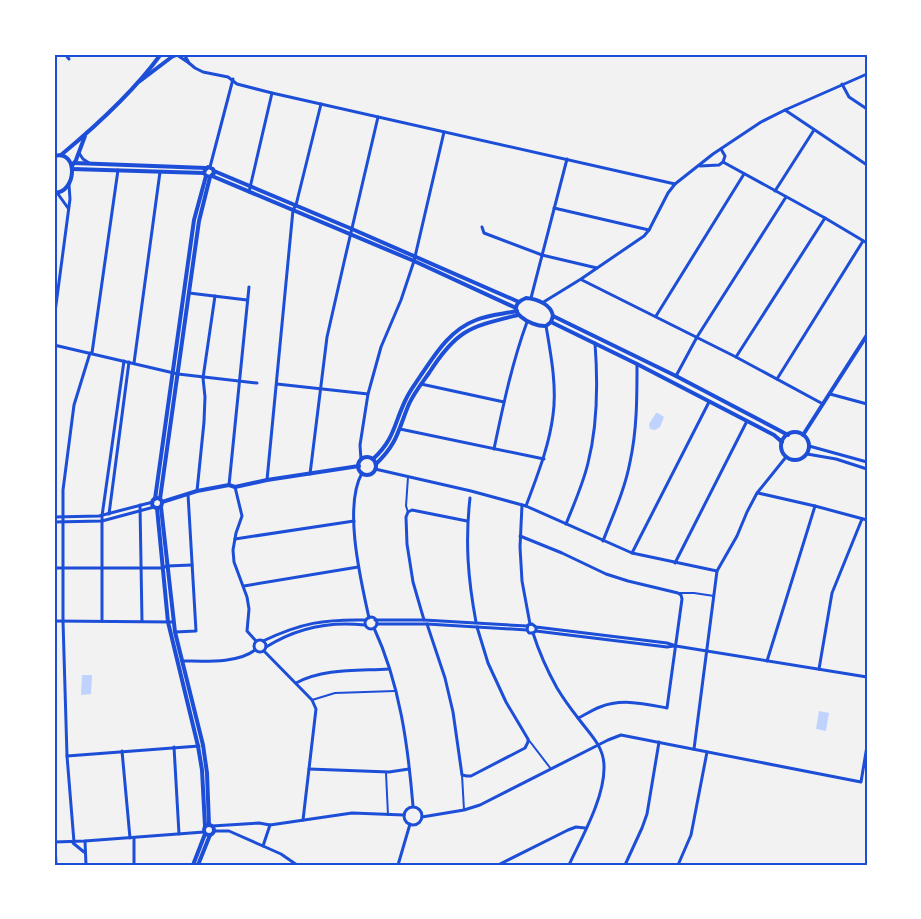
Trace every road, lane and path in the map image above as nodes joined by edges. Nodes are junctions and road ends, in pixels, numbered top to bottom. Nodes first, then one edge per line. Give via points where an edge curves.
1 (65, 54) edge
2 (161, 54) edge
3 (184, 54) edge
4 (174, 55) edge
5 (69, 59) dead end
6 (189, 63) junction
7 (867, 74) edge
8 (233, 79) junction
9 (842, 84) junction
10 (135, 85) junction
11 (272, 93) junction
12 (321, 104) junction
13 (867, 109) edge
14 (784, 110) junction
15 (378, 117) junction
16 (814, 130) junction
17 (444, 132) junction
18 (85, 135) junction
19 (721, 149) junction
20 (79, 153) junction
21 (61, 155) junction
22 (54, 156) edge
23 (567, 159) junction
24 (723, 162) junction
25 (89, 163) junction
26 (72, 165) junction
27 (867, 165) edge
28 (698, 166) junction
29 (210, 169) junction
30 (118, 170) junction
31 (160, 171) junction
32 (744, 174) junction
33 (208, 176) junction
34 (675, 184) junction
35 (69, 185) junction
36 (251, 186) junction
37 (775, 191) junction
38 (249, 192) junction
39 (56, 194) edge
40 (786, 197) junction
41 (296, 205) junction
42 (554, 208) junction
43 (68, 209) junction
44 (293, 210) junction
45 (825, 218) junction
46 (482, 227) dead end
47 (352, 229) junction
48 (649, 230) junction
49 (350, 234) junction
50 (865, 242) edge
51 (542, 255) junction
52 (414, 259) junction
53 (54, 268) edge
54 (597, 268) junction
55 (61, 269) junction
56 (581, 279) junction
57 (249, 287) dead end
58 (189, 293) junction
59 (215, 296) junction
60 (531, 298) junction
61 (247, 300) junction
62 (542, 303) junction
63 (517, 309) junction
64 (553, 316) junction
65 (656, 316) junction
66 (54, 320) edge
67 (527, 322) junction
68 (550, 322) junction
69 (546, 326) junction
70 (867, 335) edge
71 (697, 337) junction
72 (595, 343) junction
73 (54, 345) edge
74 (91, 353) junction
75 (736, 357) junction
76 (124, 361) junction
77 (131, 363) junction
78 (637, 364) junction
79 (172, 372) junction
80 (178, 374) junction
81 (676, 376) junction
82 (203, 378) junction
83 (777, 379) junction
84 (239, 382) junction
85 (257, 384) dead end
86 (277, 384) junction
87 (421, 384) junction
88 (320, 389) junction
89 (368, 394) junction
90 (830, 394) junction
91 (709, 401) junction
92 (504, 402) junction
93 (823, 404) junction
94 (867, 404) edge
95 (747, 421) junction
96 (400, 429) junction
97 (788, 435) junction
98 (803, 435) junction
99 (782, 442) junction
100 (809, 446) junction
101 (494, 449) junction
102 (807, 454) junction
103 (786, 457) junction
104 (373, 459) junction
105 (544, 459) junction
106 (361, 460) junction
107 (867, 462) edge
108 (376, 464) junction
109 (358, 466) junction
110 (375, 469) junction
111 (867, 469) edge
112 (362, 473) junction
113 (310, 474) junction
114 (408, 477) junction
115 (267, 480) junction
116 (229, 485) junction
117 (235, 487) junction
118 (197, 491) junction
119 (757, 493) junction
120 (188, 494) junction
121 (470, 498) dead end
122 (157, 503) junction
123 (140, 505) junction
124 (524, 506) junction
125 (815, 506) junction
126 (141, 510) junction
127 (408, 512) junction
128 (109, 514) junction
129 (102, 516) junction
130 (54, 517) edge
131 (62, 519) junction
132 (865, 519) edge
133 (102, 521) junction
134 (354, 521) junction
135 (467, 521) junction
136 (54, 522) edge
137 (566, 524) junction
138 (520, 536) junction
139 (235, 539) junction
140 (603, 541) junction
141 (632, 553) junction
142 (675, 563) junction
143 (192, 565) junction
144 (164, 567) junction
145 (357, 567) junction
146 (54, 568) edge
147 (62, 568) junction
148 (102, 568) junction
149 (142, 568) junction
150 (717, 571) junction
151 (244, 585) junction
152 (678, 593) junction
153 (714, 596) junction
154 (368, 619) junction
155 (424, 620) junction
156 (54, 621) edge
157 (63, 621) junction
158 (102, 621) junction
159 (142, 621) junction
160 (171, 622) junction
161 (376, 622) junction
162 (427, 624) junction
163 (477, 624) junction
164 (365, 625) junction
165 (528, 627) junction
166 (374, 628) junction
167 (535, 630) junction
168 (175, 632) junction
169 (256, 641) junction
170 (263, 641) junction
171 (676, 646) junction
172 (265, 649) junction
173 (255, 650) junction
174 (706, 650) junction
175 (179, 661) junction
176 (767, 661) junction
177 (389, 669) junction
178 (819, 669) junction
179 (867, 677) edge
180 (296, 683) junction
181 (395, 691) junction
182 (312, 700) junction
183 (578, 718) junction
184 (528, 739) junction
185 (659, 742) junction
186 (598, 745) junction
187 (201, 746) junction
188 (867, 746) edge
189 (174, 747) junction
190 (694, 749) junction
191 (122, 751) junction
192 (707, 752) junction
193 (67, 756) junction
194 (309, 769) junction
195 (410, 769) junction
196 (551, 769) junction
197 (386, 772) junction
198 (462, 775) junction
199 (413, 806) junction
200 (464, 810) junction
201 (388, 815) junction
202 (404, 815) junction
203 (422, 817) junction
204 (303, 820) junction
205 (410, 824) junction
206 (270, 825) junction
207 (585, 828) junction
208 (208, 830) junction
209 (179, 834) junction
210 (132, 838) junction
211 (85, 841) junction
212 (54, 842) edge
213 (73, 842) junction
214 (263, 846) junction
215 (85, 852) junction
216 (56, 865) edge
217 (86, 865) edge
218 (135, 865) edge
219 (193, 865) edge
220 (198, 865) edge
221 (297, 865) edge
222 (398, 865) edge
223 (498, 865) edge
224 (569, 865) edge
225 (624, 865) edge
226 (678, 865) edge

1 - 5 street
2 - 10 street
3 - 6 street
4 - 6 street
4 - 10 street
6 - 8 street via 203,72
7 - 9 street
8 - 11 street via 237,84
8 - 29 street
9 - 13 street via 849,97
9 - 14 street
10 - 18 street
11 - 12 street
11 - 36 street
12 - 15 street
12 - 41 street
14 - 16 street
14 - 19 street
15 - 17 street
15 - 47 street
16 - 27 street
16 - 37 street
17 - 23 street
17 - 52 street
18 - 20 street
18 - 21 street
19 - 24 street
19 - 28 street
20 - 25 street
20 - 26 street
21 - 22 street
21 - 26 street
23 - 34 street
23 - 42 street
24 - 28 street
24 - 32 street
25 - 26 street
25 - 29 street
26 - 30 street
26 - 35 street
28 - 34 street
29 - 33 street
29 - 33 street via 205,170
29 - 36 street
30 - 31 street
30 - 74 street
31 - 33 street
31 - 77 street
32 - 37 street
32 - 65 street
33 - 38 street
33 - 58 street
33 - 79 street via 194,220
34 - 48 street
35 - 39 street
35 - 43 street
36 - 38 street
36 - 41 street
37 - 40 street
38 - 44 street
39 - 43 street
40 - 45 street
40 - 71 street
41 - 44 street
41 - 47 street
42 - 48 street
42 - 51 street
43 - 55 street
44 - 49 street
44 - 86 street
45 - 50 street
45 - 75 street
46 - 51 street via 484,233
47 - 49 street
47 - 52 street
48 - 54 street
49 - 52 street
49 - 88 street via 327,337
50 - 83 street
51 - 54 street
51 - 60 street
52 - 63 street
52 - 89 street via 381,346
53 - 55 street
54 - 56 street
55 - 66 street
56 - 62 street
56 - 65 street
57 - 61 street
58 - 59 street
58 - 80 street
59 - 61 street
59 - 82 street
60 - 62 street
60 - 63 street via 522,299
61 - 84 street
62 - 64 street
63 - 67 street
63 - 87 street via 461,334
63 - 104 street via 476,320 446,341 407,397 391,438
64 - 68 street
64 - 81 street
65 - 71 street
67 - 69 street
67 - 92 street
68 - 69 street
68 - 72 street
69 - 105 street via 553,368 554,414
70 - 90 street
71 - 75 street
71 - 81 street
72 - 78 street
72 - 137 street via 593,440 580,491
73 - 74 street
74 - 76 street
74 - 131 street via 74,405
75 - 83 street
76 - 77 street
76 - 129 street
77 - 79 street
77 - 128 street
78 - 91 street
78 - 140 street via 635,436 630,464
79 - 80 street
79 - 122 street
80 - 82 street
80 - 122 street
81 - 97 street
82 - 84 street
82 - 118 street via 204,422
83 - 93 street
84 - 85 street
84 - 116 street
86 - 88 street
86 - 115 street
87 - 92 street
87 - 96 street
88 - 89 street
88 - 113 street
89 - 106 street
90 - 93 street
90 - 94 street
91 - 95 street
91 - 141 street
92 - 101 street
93 - 98 street
95 - 99 street
95 - 142 street
96 - 101 street
96 - 108 street via 395,442
97 - 98 street
97 - 99 street
98 - 100 street
99 - 103 street
100 - 102 street
100 - 107 street
101 - 105 street
102 - 103 street via 797,460
102 - 111 street
103 - 119 street
104 - 106 street
104 - 108 street
105 - 124 street
106 - 109 street
108 - 110 street
109 - 112 street
109 - 113 street
110 - 112 street via 369,474
110 - 114 street
112 - 134 street via 356,483
113 - 115 street
114 - 124 street
114 - 127 street
115 - 117 street
116 - 117 street
116 - 118 street
117 - 139 street via 242,516
118 - 120 street
119 - 125 street
119 - 150 street
120 - 122 street
120 - 143 street
121 - 135 street
122 - 123 street
122 - 126 street
122 - 144 street
123 - 126 street
123 - 128 street
124 - 137 street
124 - 138 street
125 - 132 street
125 - 176 street
126 - 133 street
126 - 149 street
127 - 135 street
127 - 155 street via 407,544
128 - 129 street
129 - 131 street
129 - 133 street
130 - 131 street
131 - 133 street
131 - 136 street
131 - 147 street
132 - 178 street via 832,593
133 - 148 street
134 - 139 street
134 - 145 street
135 - 163 street via 469,588
137 - 140 street
138 - 152 street via 606,574
138 - 165 street
139 - 151 street via 234,562
140 - 141 street
141 - 142 street
142 - 150 street
143 - 144 street
143 - 168 street via 196,631
144 - 149 street
144 - 160 street
145 - 151 street
145 - 154 street
146 - 147 street
147 - 148 street
147 - 157 street
148 - 149 street
148 - 158 street
149 - 159 street
150 - 153 street
151 - 169 street via 249,609 247,631
152 - 153 street
152 - 171 street via 682,599
153 - 174 street
154 - 161 street
154 - 164 street
154 - 170 street via 313,623
155 - 161 street
155 - 163 street
156 - 157 street
157 - 158 street
157 - 193 street
158 - 159 street
159 - 160 street
160 - 168 street
160 - 175 street
161 - 162 street
161 - 166 street
162 - 163 street
162 - 198 street via 453,712
163 - 165 street
163 - 184 street via 492,673
164 - 166 street
164 - 172 street via 312,627 285,636
165 - 167 street via 534,624
165 - 167 street via 529,633
166 - 177 street
167 - 171 street
167 - 183 street via 545,665
168 - 175 street
169 - 170 street
169 - 173 street
170 - 172 street
171 - 174 street
171 - 183 street via 667,708 619,703
172 - 173 street via 261,653
172 - 180 street
173 - 175 street via 235,658
174 - 176 street
174 - 190 street
175 - 187 street
176 - 178 street
177 - 180 street via 328,672
177 - 181 street
178 - 179 street
180 - 182 street
181 - 182 street via 335,693
181 - 195 street
182 - 194 street via 316,709
183 - 186 street
184 - 196 street
184 - 198 street via 525,748 471,776
185 - 186 street via 621,735
185 - 190 street
185 - 225 street via 647,814
186 - 196 street
186 - 207 street via 604,759 604,777
187 - 189 street
187 - 208 street via 207,773
188 - 192 street via 861,782
189 - 191 street
189 - 209 street
190 - 192 street
191 - 193 street
191 - 210 street
192 - 226 street via 691,835
193 - 213 street
194 - 197 street
194 - 204 street
195 - 197 street
195 - 199 street
196 - 200 street
197 - 201 street
198 - 200 street
199 - 202 street
199 - 203 street via 419,808
200 - 203 street
201 - 202 street
201 - 204 street via 352,813
202 - 205 street
203 - 205 street via 417,824
204 - 206 street
205 - 222 street
206 - 208 street
206 - 214 street
207 - 223 street via 568,830
207 - 224 street
208 - 209 street
208 - 214 street via 229,831
208 - 219 street
208 - 220 street
209 - 210 street
210 - 211 street
210 - 218 street
211 - 213 street
211 - 215 street
212 - 213 street
212 - 216 street
213 - 215 street
214 - 221 street
215 - 217 street

